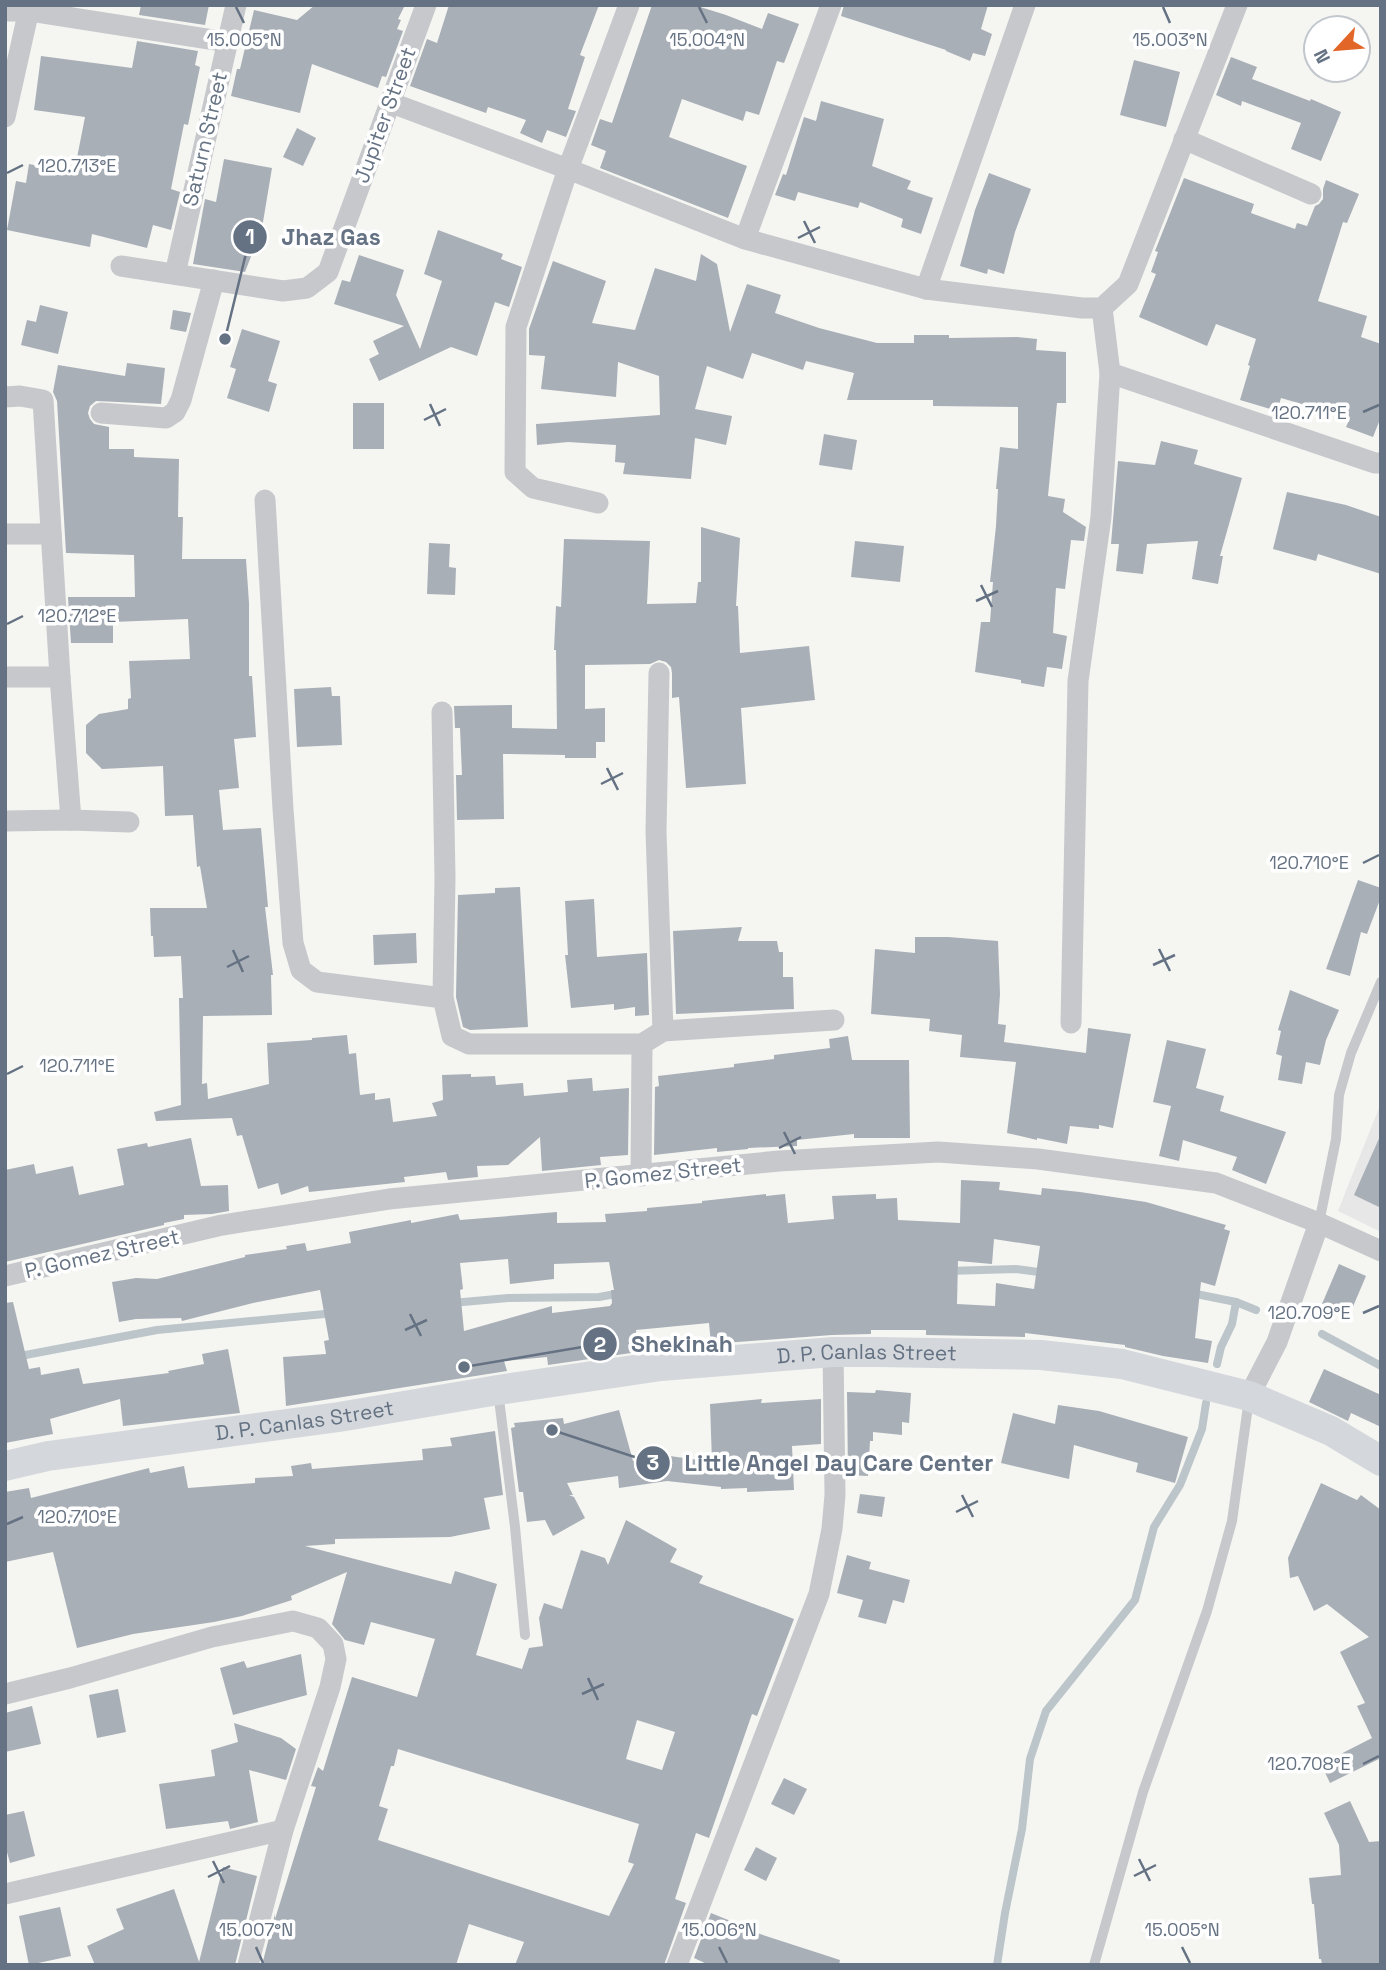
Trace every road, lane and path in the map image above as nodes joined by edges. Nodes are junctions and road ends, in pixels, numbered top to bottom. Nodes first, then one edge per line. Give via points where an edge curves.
1 (236, 5) edge
2 (426, 5) edge
3 (629, 5) edge
4 (831, 5) edge
5 (1025, 5) edge
6 (1237, 5) edge
7 (29, 8) edge
8 (5, 11) edge
9 (227, 42) junction
10 (389, 102) junction
11 (5, 117) edge
12 (1184, 139) junction
13 (568, 169) junction
14 (1311, 194) dead end
15 (745, 239) junction
16 (121, 266) dead end
17 (175, 274) junction
18 (214, 280) junction
19 (926, 289) junction
20 (1102, 309) junction
21 (1110, 373) junction
22 (5, 397) edge
23 (101, 413) dead end
24 (1381, 463) edge
25 (265, 500) dead end
26 (597, 503) dead end
27 (5, 534) edge
28 (51, 534) junction
29 (659, 673) dead end
30 (5, 677) edge
31 (60, 677) junction
32 (442, 712) dead end
33 (71, 820) junction
34 (5, 821) edge
35 (129, 822) dead end
36 (1381, 982) edge
37 (443, 998) junction
38 (834, 1020) dead end
39 (1071, 1023) dead end
40 (663, 1031) junction
41 (642, 1044) junction
42 (640, 1176) junction
43 (1319, 1223) junction
44 (1381, 1251) edge
45 (5, 1276) edge
46 (833, 1352) junction
47 (498, 1390) junction
48 (1249, 1396) junction
49 (1381, 1461) edge
50 (5, 1466) edge
51 (525, 1635) dead end
52 (5, 1694) edge
53 (283, 1830) junction
54 (5, 1894) edge
55 (248, 1965) edge
56 (677, 1965) edge
57 (1094, 1965) edge

1 - 9 street, Saturn Street
2 - 10 street, Jupiter Street
3 - 13 street
4 - 15 street
5 - 19 street
6 - 12 street
7 - 8 street
7 - 9 street
7 - 11 street
9 - 17 street, Saturn Street
10 - 13 street
10 - 18 street, Jupiter Street via 328,272 307,288 284,290
12 - 14 street
12 - 20 street via 1128,284
13 - 15 street
13 - 26 street via 516,327 515,472 533,488
15 - 19 street
16 - 17 street, Jupiter Street
17 - 18 street, Jupiter Street
18 - 23 street via 175,412 166,418
19 - 20 street
20 - 21 street
21 - 24 street
21 - 39 street via 1101,517 1078,681
22 - 28 street via 43,400
25 - 37 street via 292,930 301,970 317,982
27 - 28 street
28 - 31 street
29 - 40 street via 656,832
30 - 31 street
31 - 33 street
32 - 37 street
33 - 34 street
33 - 35 street
36 - 43 lane via 1339,1095 1336,1139
37 - 41 street via 452,1036 468,1044
38 - 40 street
40 - 41 street
41 - 42 street
42 - 43 street, P. Gomez Street via 779,1161 938,1152 1038,1158 1216,1183
42 - 45 street, P. Gomez Street via 389,1199 275,1216
43 - 44 street, P. Gomez Street
43 - 48 street via 1277,1342
46 - 47 main road, D. P. Canlas Street via 661,1366
46 - 48 main road, D. P. Canlas Street via 1055,1357 1122,1364
46 - 56 street via 835,1495 819,1594
47 - 50 main road, D. P. Canlas Street
47 - 51 lane
48 - 49 main road, D. P. Canlas Street via 1331,1431
48 - 57 lane via 1232,1521 1207,1611 1143,1791
52 - 53 street via 212,1637 293,1620 318,1628 333,1644 336,1659
53 - 54 street
53 - 55 street

